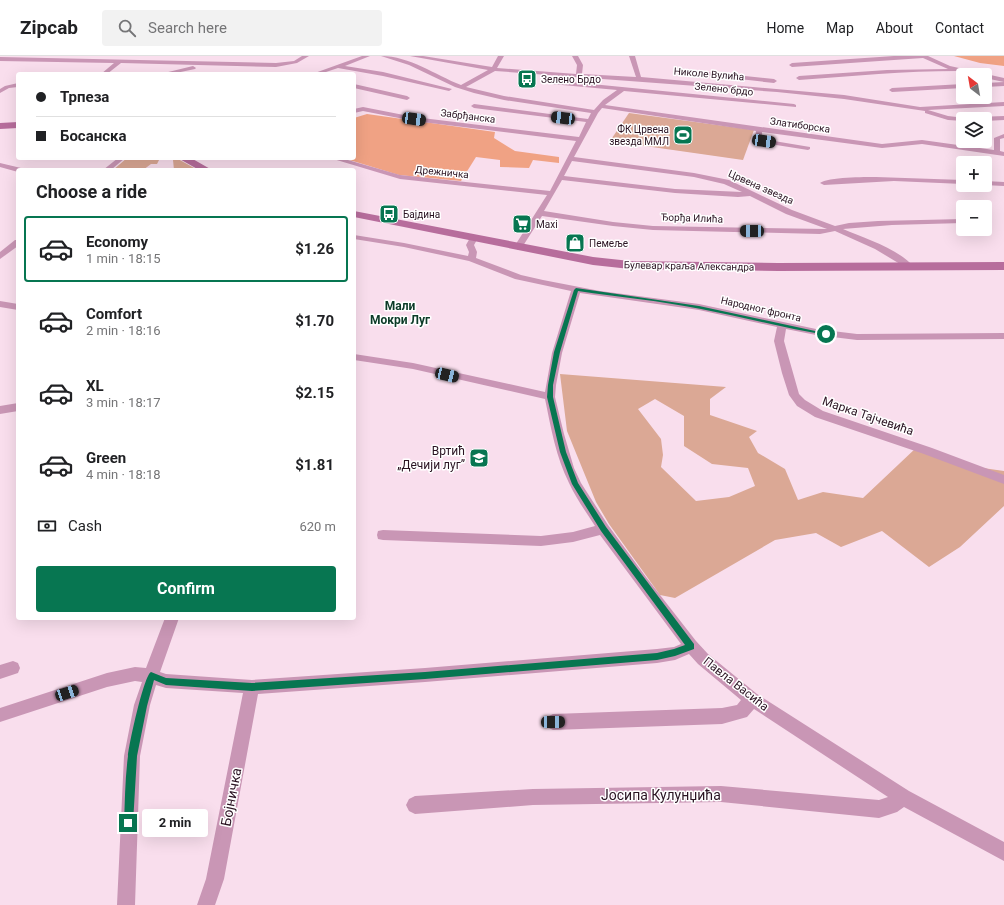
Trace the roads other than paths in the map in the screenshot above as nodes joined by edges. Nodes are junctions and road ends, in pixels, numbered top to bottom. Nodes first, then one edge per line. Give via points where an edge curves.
1 (306, 56) edge
2 (367, 56) edge
3 (384, 56) edge
4 (413, 56) edge
5 (501, 56) edge
6 (575, 56) edge
7 (632, 56) edge
8 (924, 56) edge
9 (0, 58) edge
10 (120, 60) junction
11 (210, 63) junction
12 (792, 65) dead end
13 (338, 66) junction
14 (494, 69) junction
15 (956, 70) joint
16 (106, 72) edge
17 (172, 72) edge
18 (321, 72) edge
19 (688, 72) dead end
20 (484, 75) junction
21 (579, 75) junction
22 (492, 76) dead end
23 (499, 77) dead end
24 (992, 77) edge
25 (742, 78) junction
26 (800, 78) dead end
27 (522, 79) dead end
28 (639, 79) junction
29 (1004, 80) edge
30 (543, 81) dead end
31 (774, 81) dead end
32 (678, 82) junction
33 (1004, 84) edge
34 (16, 85) edge
35 (992, 85) edge
36 (356, 86) edge
37 (956, 86) edge
38 (743, 87) junction
39 (462, 88) junction
40 (624, 88) junction
41 (448, 89) dead end
42 (892, 90) dead end
43 (0, 91) edge
44 (674, 93) junction
45 (407, 98) dead end
46 (1004, 104) edge
47 (474, 106) dead end
48 (600, 106) junction
49 (794, 106) dead end
50 (920, 110) junction
51 (356, 111) edge
52 (595, 112) junction
53 (956, 118) edge
54 (992, 118) edge
55 (1004, 118) edge
56 (590, 121) junction
57 (16, 125) edge
58 (0, 126) edge
59 (759, 130) junction
60 (1004, 136) edge
61 (580, 139) junction
62 (808, 148) dead end
63 (1000, 153) edge
64 (570, 159) junction
65 (120, 160) edge
66 (187, 160) edge
67 (340, 160) edge
68 (0, 165) edge
69 (110, 168) edge
70 (204, 168) edge
71 (16, 169) edge
72 (560, 178) junction
73 (956, 182) edge
74 (824, 183) dead end
75 (992, 183) edge
76 (1004, 184) edge
77 (552, 193) junction
78 (749, 194) junction
79 (540, 213) junction
80 (356, 214) edge
81 (956, 222) edge
82 (836, 229) junction
83 (356, 237) edge
84 (474, 238) junction
85 (16, 244) edge
86 (518, 247) junction
87 (0, 256) edge
88 (471, 259) junction
89 (1004, 266) edge
90 (910, 267) junction
91 (576, 290) junction
92 (0, 304) edge
93 (16, 307) edge
94 (782, 326) junction
95 (1004, 336) edge
96 (356, 357) edge
97 (550, 397) junction
98 (16, 407) edge
99 (0, 410) edge
100 (1004, 480) edge
101 (603, 529) junction
102 (383, 535) dead end
103 (171, 620) edge
104 (691, 646) junction
105 (151, 676) junction
106 (252, 687) junction
107 (752, 699) junction
108 (0, 715) edge
109 (553, 722) dead end
110 (903, 797) junction
111 (415, 805) dead end
112 (1004, 852) edge
113 (126, 905) edge
114 (206, 905) edge

1 - 11 street via 281,65
2 - 13 street
3 - 39 street via 411,64
4 - 14 street, Николе Вулића
5 - 14 street
6 - 21 street via 580,65
7 - 28 street
8 - 12 street
8 - 15 street
9 - 10 street via 51,61
10 - 11 street
10 - 16 street
11 - 17 street
13 - 18 street
13 - 41 street
14 - 20 street
14 - 21 street, Николе Вулића
15 - 26 street
19 - 25 street
20 - 22 street
20 - 39 street
21 - 28 street, Николе Вулића
23 - 27 street
24 - 29 street
25 - 31 street
25 - 38 street
28 - 32 street, Николе Вулића
30 - 40 street, Зелено брдо
32 - 38 street, Николе Вулића
32 - 44 street
33 - 35 street
34 - 43 street
36 - 45 street
37 - 42 street
38 - 50 street, Николе Вулића via 844,97
39 - 52 street via 504,98
40 - 44 street, Зелено брдо
40 - 48 street
44 - 49 street, Зелено брдо
46 - 50 street, Николе Вулића
47 - 56 street
48 - 52 street
48 - 59 street, Златиборска
50 - 53 street
51 - 61 street, Забрђанска via 363,109 421,120
52 - 56 street
54 - 55 street
56 - 61 street
57 - 58 main road
59 - 62 street via 760,140
59 - 63 street, Златиборска via 882,146 922,142
60 - 63 street, Златиборска via 997,138
61 - 64 street
64 - 72 street
64 - 78 street, Црвена звезда via 694,174 726,182
65 - 69 street
66 - 70 main road
67 - 77 street, Дрежничка via 400,177
68 - 71 street
72 - 77 street
72 - 78 street via 675,191
73 - 74 street via 886,178
75 - 76 street
77 - 79 street
78 - 82 street, Црвена звезда
79 - 82 street, Ђорђа Илића via 653,228 820,232
79 - 86 street
80 - 84 main road, Булевар краља Александра
81 - 82 street, Ђорђа Илића via 885,223
82 - 90 street, Црвена звезда via 892,254
83 - 88 street, Народног фронта
84 - 86 main road, Булевар краља Александра
84 - 88 street via 470,245 473,252
85 - 87 street
86 - 90 main road, Булевар краља Александра via 636,266
88 - 91 street, Народног фронта via 518,277
89 - 90 main road, Булевар краља Александра
91 - 94 street, Народног фронта via 699,307
91 - 97 street, Павла Васића via 557,352
92 - 93 street
94 - 95 street, Народног фронта via 857,337
94 - 100 street, Марка Тајчевића via 779,341 791,387 794,395 808,408
96 - 97 street via 413,366
97 - 101 street, Павла Васића via 568,468
98 - 99 street
101 - 102 street via 573,537 541,541
101 - 104 street, Павла Васића
103 - 105 street
104 - 106 street via 675,653 657,656
104 - 107 street, Павла Васића
105 - 106 street via 166,681
105 - 108 street via 124,676
105 - 113 street via 132,756
106 - 114 street, Бојничка via 215,879
107 - 109 street via 741,712 722,716
107 - 110 street, Павла Васића
110 - 111 street, Јосипа Кулунџића via 891,806 879,809 721,794 533,797
110 - 112 street, Павла Васића

